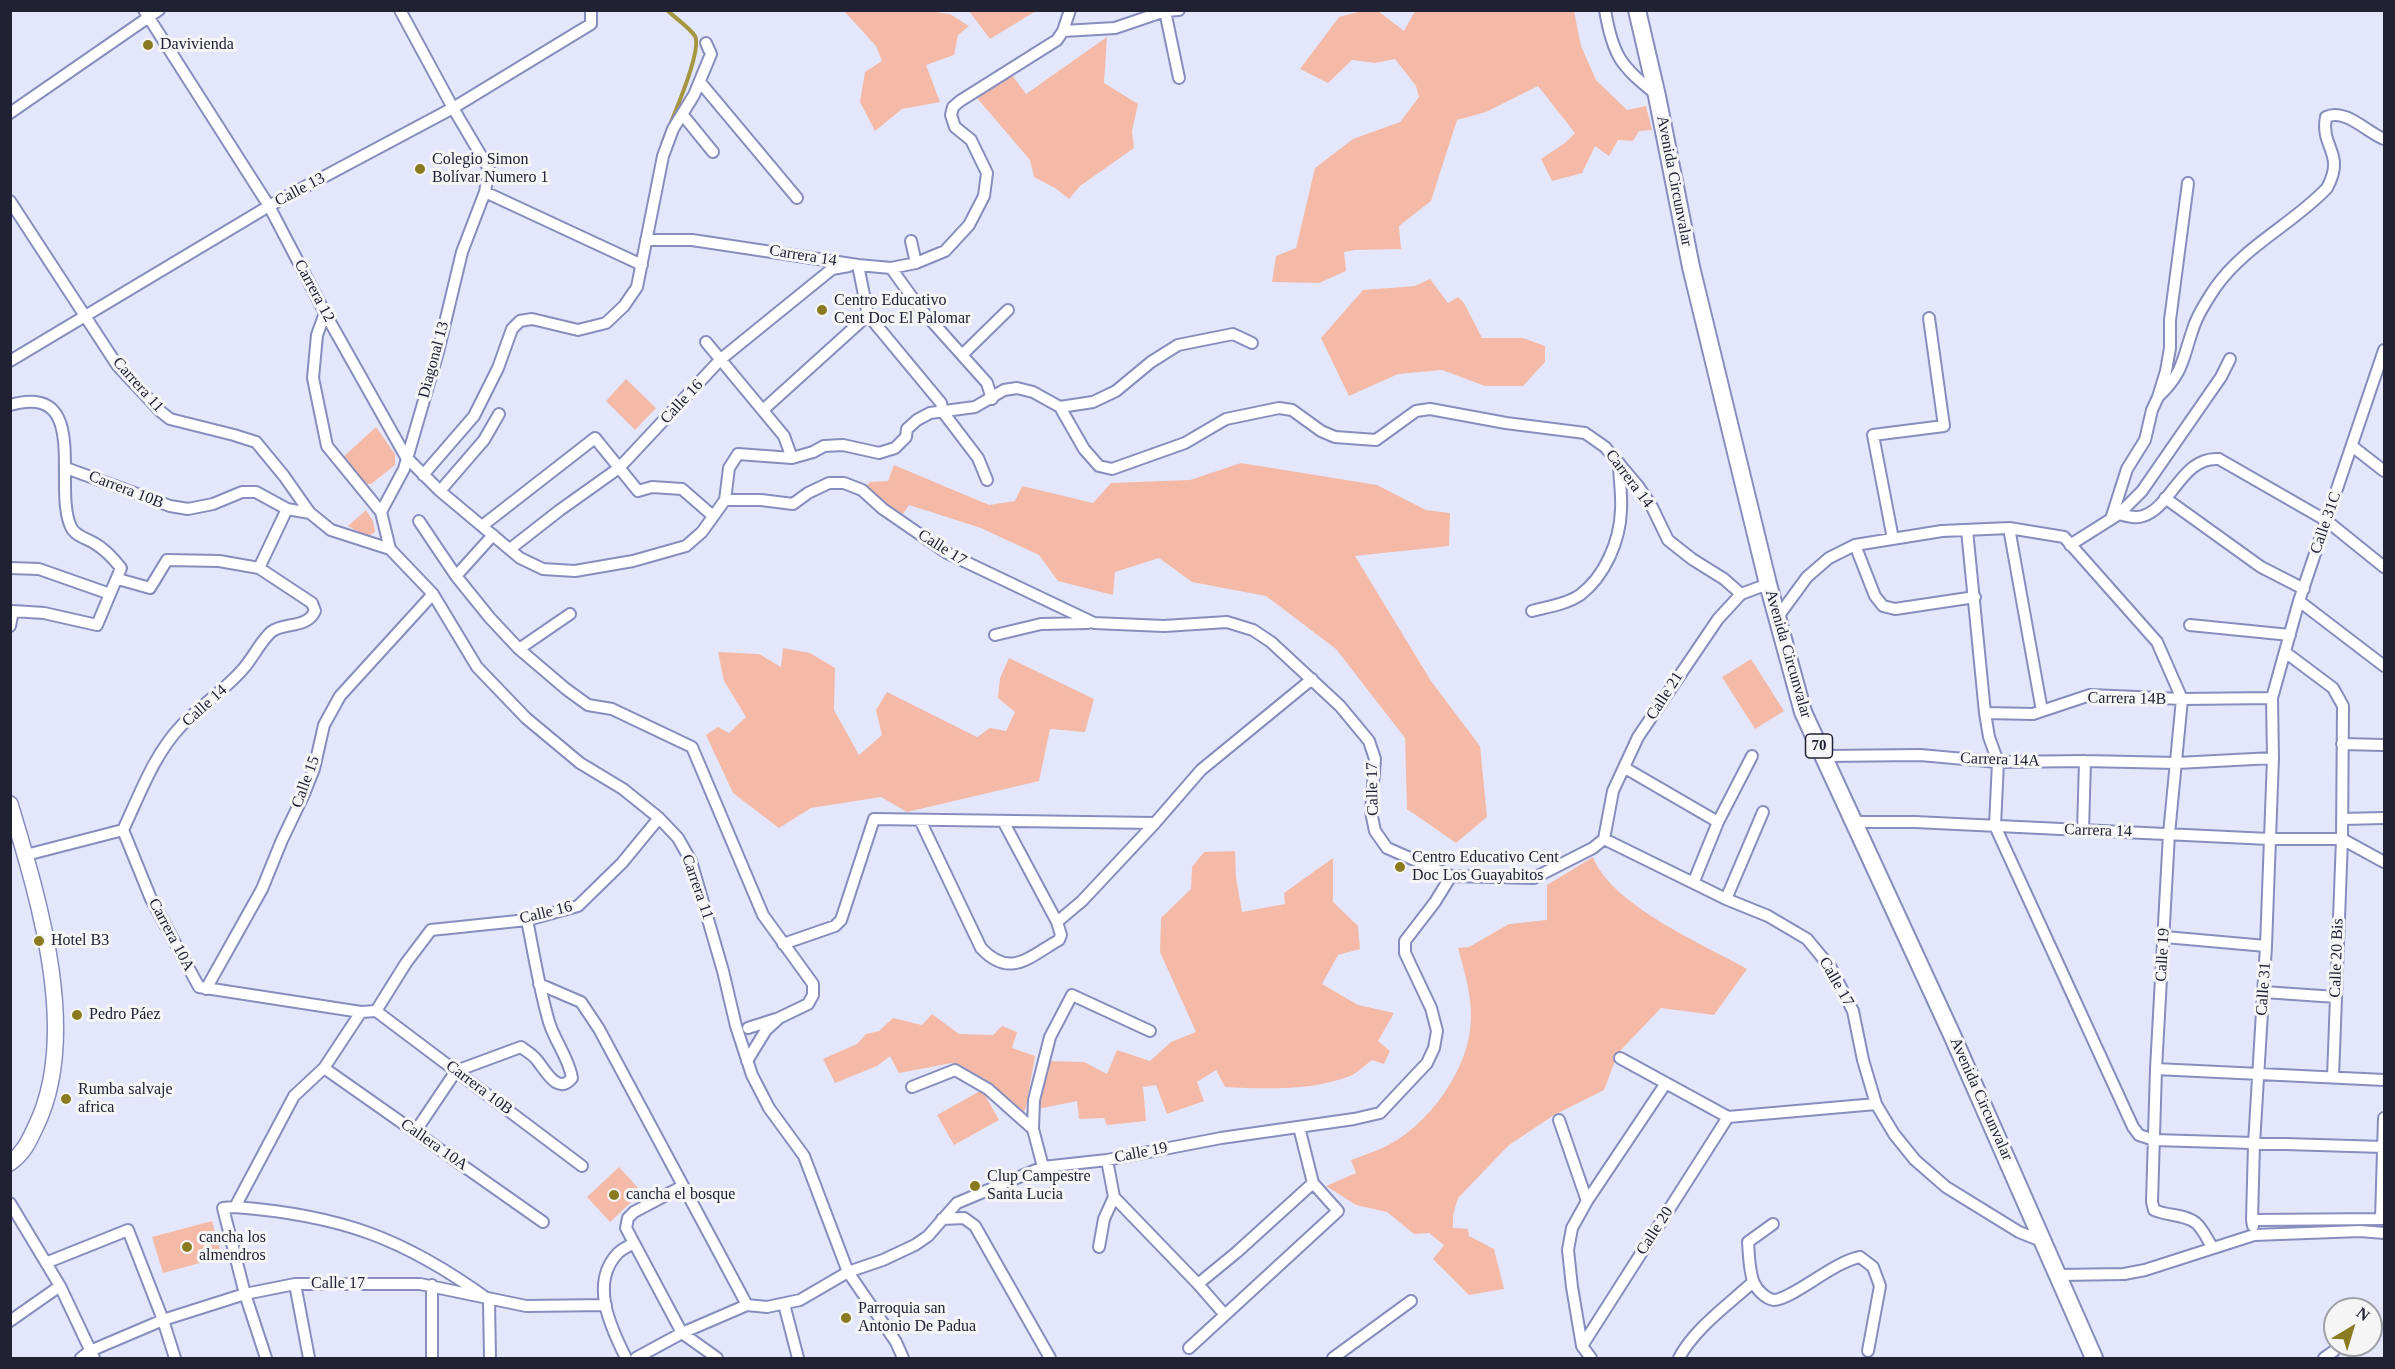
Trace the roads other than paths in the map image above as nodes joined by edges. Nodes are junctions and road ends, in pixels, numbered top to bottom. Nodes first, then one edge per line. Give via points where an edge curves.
1 (159, 10) edge
2 (400, 10) edge
3 (591, 10) edge
4 (1070, 10) edge
5 (1179, 10) edge
6 (1605, 10) edge
7 (1637, 10) edge
8 (1165, 11) edge
9 (146, 14) edge
10 (1063, 31) junction
11 (706, 43) dead end
12 (1179, 78) dead end
13 (700, 82) junction
14 (1657, 96) junction
15 (453, 108) junction
16 (10, 114) edge
17 (682, 114) junction
18 (2385, 139) edge
19 (713, 152) dead end
20 (2188, 183) dead end
21 (485, 192) junction
22 (797, 198) dead end
23 (10, 201) edge
24 (269, 206) junction
25 (646, 240) junction
26 (911, 241) dead end
27 (916, 262) junction
28 (642, 265) junction
29 (858, 265) junction
30 (891, 267) junction
31 (1008, 310) dead end
32 (325, 313) junction
33 (868, 315) junction
34 (86, 317) junction
35 (1929, 318) dead end
36 (705, 342) dead end
37 (1252, 343) dead end
38 (2385, 350) edge
39 (962, 356) junction
40 (722, 359) junction
41 (2230, 359) dead end
42 (10, 361) edge
43 (2158, 397) junction
44 (992, 399) junction
45 (10, 405) edge
46 (1060, 407) junction
47 (763, 410) junction
48 (943, 412) junction
49 (499, 414) dead end
50 (2352, 446) junction
51 (406, 457) junction
52 (792, 458) junction
53 (1618, 463) junction
54 (66, 468) junction
55 (619, 468) junction
56 (2385, 471) edge
57 (423, 475) junction
58 (987, 480) dead end
59 (440, 491) junction
60 (2165, 498) junction
61 (725, 500) junction
62 (286, 509) junction
63 (381, 512) junction
64 (310, 513) junction
65 (713, 516) junction
66 (2115, 516) junction
67 (419, 521) dead end
68 (2327, 521) junction
69 (482, 526) junction
70 (2009, 528) junction
71 (1967, 530) junction
72 (493, 535) junction
73 (1893, 539) junction
74 (2067, 541) junction
75 (1855, 545) junction
76 (390, 549) junction
77 (510, 549) junction
78 (2385, 567) edge
79 (10, 568) edge
80 (259, 568) junction
81 (456, 576) junction
82 (118, 579) junction
83 (1767, 584) junction
84 (2304, 589) junction
85 (110, 594) junction
86 (433, 594) junction
87 (1741, 594) junction
88 (1975, 597) junction
89 (2299, 601) junction
90 (1532, 611) dead end
91 (570, 614) dead end
92 (1777, 618) junction
93 (1094, 623) junction
94 (2190, 625) dead end
95 (10, 626) edge
96 (995, 635) dead end
97 (2290, 635) junction
98 (519, 649) junction
99 (2285, 652) junction
100 (2385, 666) edge
101 (1312, 679) junction
102 (2272, 698) junction
103 (2182, 699) junction
104 (2042, 711) junction
105 (1985, 712) junction
106 (2342, 744) junction
107 (2385, 745) edge
108 (1752, 756) dead end
109 (1824, 756) junction
110 (2272, 758) junction
111 (2085, 761) junction
112 (1998, 762) junction
113 (2177, 763) junction
114 (1625, 768) junction
115 (10, 804) edge
116 (1763, 812) dead end
117 (659, 818) junction
118 (2385, 818) edge
119 (2342, 819) junction
120 (920, 820) junction
121 (1003, 821) junction
122 (1718, 822) junction
123 (1854, 822) junction
124 (1155, 823) junction
125 (1995, 826) junction
126 (123, 830) junction
127 (2083, 831) junction
128 (2169, 834) junction
129 (1604, 839) junction
130 (2269, 839) junction
131 (2342, 839) junction
132 (26, 855) junction
133 (2385, 862) edge
134 (1451, 876) junction
135 (1694, 882) junction
136 (1726, 899) junction
137 (527, 920) junction
138 (1057, 922) junction
139 (2165, 937) junction
140 (783, 944) junction
141 (2266, 946) junction
142 (540, 984) junction
143 (206, 989) junction
144 (2264, 992) junction
145 (2336, 998) junction
146 (376, 1011) junction
147 (362, 1012) junction
148 (779, 1018) junction
149 (748, 1028) dead end
150 (1150, 1031) dead end
151 (1620, 1058) dead end
152 (747, 1061) junction
153 (324, 1068) junction
154 (2156, 1069) junction
155 (456, 1071) junction
156 (2258, 1074) junction
157 (2333, 1077) junction
158 (2385, 1080) edge
159 (1666, 1083) junction
160 (912, 1087) dead end
161 (1876, 1104) junction
162 (1728, 1117) junction
163 (2385, 1118) edge
164 (1559, 1120) dead end
165 (1299, 1127) junction
166 (1033, 1129) junction
167 (415, 1132) junction
168 (2154, 1140) junction
169 (2254, 1144) junction
170 (2384, 1147) edge
171 (1107, 1160) junction
172 (10, 1163) edge
173 (582, 1166) dead end
174 (1043, 1167) junction
175 (1313, 1183) junction
176 (683, 1186) junction
177 (1114, 1197) junction
178 (1587, 1201) junction
179 (10, 1203) edge
180 (235, 1208) junction
181 (942, 1219) junction
182 (2383, 1219) edge
183 (2252, 1220) junction
184 (543, 1222) dead end
185 (1773, 1224) dead end
186 (2385, 1233) edge
187 (2254, 1235) junction
188 (2044, 1242) junction
189 (634, 1243) junction
190 (1099, 1247) dead end
191 (2213, 1248) junction
192 (48, 1262) junction
193 (848, 1272) junction
194 (2058, 1275) junction
195 (1753, 1282) junction
196 (295, 1284) junction
197 (1198, 1284) junction
198 (432, 1285) junction
199 (60, 1286) junction
200 (245, 1294) junction
201 (489, 1300) junction
202 (1411, 1300) dead end
203 (784, 1304) junction
204 (606, 1305) junction
205 (747, 1305) junction
206 (1225, 1315) junction
207 (163, 1320) junction
208 (10, 1321) edge
209 (682, 1332) junction
210 (1582, 1346) junction
211 (1189, 1348) dead end
212 (1868, 1351) dead end
213 (92, 1355) edge
214 (432, 1357) edge
215 (81, 1359) edge
216 (175, 1359) edge
217 (266, 1359) edge
218 (309, 1359) edge
219 (490, 1359) edge
220 (626, 1359) edge
221 (636, 1359) edge
222 (717, 1359) edge
223 (798, 1359) edge
224 (903, 1359) edge
225 (1050, 1359) edge
226 (1333, 1359) edge
227 (1591, 1359) edge
228 (1679, 1359) edge
229 (2094, 1359) edge

1 - 9 street
2 - 15 street
3 - 15 street, Calle 13 via 591,24
4 - 10 street
5 - 8 street
6 - 14 street via 1610,39 1626,69
7 - 14 main road, Avenida Circunvalar / 70
8 - 10 street via 1115,28
8 - 12 street
9 - 16 street
9 - 24 street, Carrera 12
10 - 27 street via 1057,40 953,107 955,126 971,140 987,173 984,196 969,225 945,251
11 - 13 street via 711,54
13 - 17 street
13 - 22 street
14 - 83 main road, Avenida Circunvalar / 70 via 1691,267
15 - 21 street, Diagonal 13 via 489,169
15 - 24 street, Calle 13
17 - 19 street
17 - 25 street via 663,156
18 - 43 street via 2347,117 2333,113 2325,117 2328,144 2336,163 2327,188 2250,252 2215,288 2193,328 2180,371
20 - 43 street via 2170,320 2170,348
21 - 28 street
21 - 51 street, Diagonal 13 via 462,252 438,352
23 - 34 street, Carrera 11
24 - 32 street, Carrera 12
24 - 34 street, Calle 13
25 - 28 street
25 - 29 street, Carrera 14 via 692,240
26 - 27 street
27 - 30 street
28 - 57 street via 637,287 606,323 578,330 532,319 520,321 512,329 474,416
29 - 30 street
29 - 33 street, Carrera 14
29 - 40 street, Calle 16 via 832,269
30 - 39 street via 919,307
31 - 39 street
32 - 51 street, Carrera 12
32 - 63 street via 317,335 313,378 327,446
33 - 47 street
33 - 48 street, Carrera 14 via 941,403
34 - 42 street, Calle 13
34 - 64 street, Carrera 11 via 117,365 160,411 170,418 256,442
35 - 73 street via 1944,426 1873,435
36 - 40 street
37 - 46 street via 1233,334 1178,345 1116,391 1093,402
38 - 50 street, Calle 31C
39 - 44 street via 987,383
40 - 47 street
40 - 55 street, Calle 16
41 - 66 street via 2142,491
43 - 66 street via 2145,440 2127,469
44 - 46 street via 1004,390 1017,388
44 - 48 street via 975,407
45 - 54 street via 27,400 50,405 63,431
46 - 53 street, Carrera 14 via 1084,449 1099,466 1112,468 1185,442 1226,419 1279,408 1292,410 1335,437 1376,440 1416,411 1430,409 1585,433
47 - 52 street via 784,436
48 - 52 street via 917,420 896,448 879,453 843,445 824,446
48 - 58 street, Carrera 14 via 978,458
49 - 59 street via 484,440
50 - 56 street
50 - 68 street, Calle 31C
51 - 57 street, Carrera 12
51 - 63 street, Diagonal 13 via 404,469
52 - 61 street via 738,454 729,468
53 - 87 street, Carrera 14 via 1652,507 1668,540
53 - 90 street via 1621,511 1613,550 1600,575 1580,595
54 - 62 street, Carrera 10B via 170,506 213,504 243,492 256,492
54 - 82 street via 65,498 71,528 112,557 121,568
55 - 65 street via 638,491 652,487 682,489
55 - 69 street via 595,438
55 - 77 street, Calle 16
57 - 59 street, Carrera 12
59 - 69 street, Carrera 12
60 - 66 street via 2143,516
60 - 68 street via 2197,463 2207,458 2219,459
60 - 84 street via 2261,567
61 - 65 street
61 - 93 street, Calle 17 via 794,504 830,483 844,483 862,490 947,553
62 - 64 street, Carrera 11
62 - 80 street
63 - 76 street
64 - 76 street, Carrera 11 via 332,530
65 - 77 street via 686,546 575,571 543,569
66 - 74 street
67 - 81 street
68 - 78 street
68 - 84 street, Calle 31C
69 - 72 street, Carrera 12
70 - 71 street
70 - 74 street
70 - 104 street
71 - 73 street
71 - 88 street
72 - 77 street, Carrera 12
72 - 81 street
73 - 75 street
74 - 103 street via 2157,642
75 - 88 street via 1875,596 1883,606 1895,609
75 - 92 street via 1829,558 1807,578
76 - 86 street, Carrera 11
79 - 85 street via 39,569
80 - 82 street via 219,561 167,560 150,588
80 - 126 street, Calle 14 via 312,603 313,616 272,631 244,669 183,724 161,752
81 - 98 street
82 - 85 street
83 - 87 street, Calle 21
83 - 92 main road, Avenida Circunvalar / 70
84 - 89 street, Calle 31C
85 - 95 street via 97,625 44,613 13,611
86 - 117 street, Carrera 11 via 477,667 526,718 580,763
86 - 143 street, Calle 15 via 340,696 324,725 314,769 262,890
87 - 114 street, Calle 21 via 1684,667 1638,737
88 - 105 street
89 - 97 street, Calle 31C
89 - 100 street
91 - 98 street
92 - 109 main road, Avenida Circunvalar / 70 via 1803,712
93 - 96 street via 1041,624
93 - 101 street, Calle 17 via 1164,626 1227,622 1253,630 1271,642
94 - 97 street
97 - 99 street, Calle 31C
98 - 140 street via 588,705 612,709 692,747 763,915
99 - 102 street, Calle 31C
99 - 106 street, Calle 20 Bis via 2333,688 2343,706
101 - 124 street via 1201,770
101 - 134 street, Calle 17 via 1369,741 1375,759 1371,812 1375,831 1387,848
102 - 103 street, Carrera 14B
102 - 110 street, Calle 31C
103 - 104 street, Carrera 14B via 2090,695
103 - 113 street, Calle 19
104 - 105 street, Carrera 14B
105 - 112 street
106 - 107 street
106 - 119 street, Calle 20 Bis
108 - 122 street
109 - 112 street, Carrera 14A via 1920,755
109 - 123 main road, Avenida Circunvalar / 70
110 - 113 street, Carrera 14A
110 - 130 street, Calle 31
111 - 112 street, Carrera 14A
111 - 113 street, Carrera 14A
111 - 127 street
112 - 125 street
113 - 128 street, Calle 19
114 - 122 street
114 - 129 street, Calle 21 via 1613,792
115 - 132 street
116 - 136 street
117 - 137 street, Calle 16 via 622,863 578,906
117 - 152 street, Carrera 11 via 678,838 691,861
118 - 119 street
119 - 131 street, Calle 20 Bis
120 - 121 street
120 - 138 street via 981,948 992,960 1013,965 1059,940
120 - 140 street via 874,819 841,920 835,926
121 - 124 street
121 - 138 street
122 - 135 street
123 - 125 street, Carrera 14
123 - 188 main road, Avenida Circunvalar / 70
124 - 138 street
125 - 127 street, Carrera 14
125 - 168 street via 2133,1127 2139,1135
126 - 132 street
126 - 143 street, Carrera 10A via 151,898 199,987
127 - 128 street, Carrera 14
128 - 130 street, Carrera 14
128 - 139 street, Calle 19
129 - 134 street, Calle 17 via 1534,878
129 - 135 street, Calle 17
130 - 131 street, Carrera 14
130 - 141 street, Calle 31
131 - 133 street
131 - 145 street, Calle 20 Bis
132 - 172 street via 54,988 56,1025 51,1086 23,1154
134 - 165 street, Calle 19 via 1406,941 1405,954 1431,1008 1437,1031 1427,1063 1380,1113
135 - 136 street, Calle 17
136 - 161 street, Calle 17 via 1791,927 1807,939 1831,968 1853,1011
137 - 142 street
137 - 146 street, Calle 16 via 431,930
139 - 141 street
139 - 154 street, Calle 19
140 - 148 street via 813,984 813,995 808,1004
141 - 144 street, Calle 31
142 - 155 street via 557,1044 572,1078 562,1084 551,1080 535,1058 520,1047
142 - 176 street via 581,1002
143 - 147 street, Carrera 10A
144 - 145 street
144 - 156 street, Calle 31
145 - 157 street, Calle 20 Bis
146 - 147 street, Carrera 10A
146 - 155 street, Carrera 10B
147 - 153 street
148 - 149 street
148 - 152 street via 766,1030
150 - 166 street via 1072,995 1050,1037 1034,1100
151 - 159 street
152 - 193 street, Carrera 11 via 769,1108 804,1156
153 - 167 street, Callera 10A
153 - 180 street via 294,1096
154 - 156 street
154 - 168 street, Calle 19
155 - 167 street
155 - 173 street, Carrera 10B
156 - 157 street
156 - 169 street, Calle 31
157 - 158 street
159 - 162 street
159 - 178 street
160 - 166 street via 955,1070 988,1089
161 - 162 street
161 - 188 street, Calle 17 via 1915,1160 1946,1187 2019,1233
162 - 210 street, Calle 20
163 - 170 street
164 - 178 street
165 - 171 street, Calle 19
165 - 175 street
166 - 174 street
167 - 184 street, Callera 10A
168 - 169 street
168 - 191 street, Calle 19 via 2154,1210 2196,1223
169 - 170 street
169 - 183 street, Calle 31
170 - 182 street
171 - 174 street, Calle 19
171 - 177 street
174 - 181 street, Calle 19 via 972,1195 957,1203
175 - 197 street
175 - 206 street via 1338,1210
176 - 189 street via 628,1218 626,1228
176 - 205 street
177 - 190 street via 1104,1219
177 - 197 street
178 - 210 street via 1572,1228 1568,1251
179 - 192 street
180 - 200 street via 223,1209
180 - 201 street via 326,1219 370,1232 442,1268
181 - 193 street, Calle 19 via 915,1245
181 - 225 street via 964,1218 975,1226
182 - 183 street
183 - 187 street
185 - 195 street via 1748,1242
186 - 187 street
187 - 191 street
188 - 194 main road, Avenida Circunvalar / 70
189 - 204 street via 618,1253 610,1268 603,1287
189 - 209 street
191 - 194 street via 2124,1274
192 - 199 street
192 - 207 street via 128,1230
193 - 203 street, Calle 19 via 800,1300
193 - 224 street, Carrera 11 via 896,1342
194 - 229 main road, Avenida Circunvalar / 70
195 - 212 street via 1765,1297 1775,1300 1848,1259 1860,1257 1874,1267 1880,1286
195 - 228 street via 1684,1348
196 - 198 street, Calle 17
196 - 200 street, Calle 17
196 - 218 street
197 - 206 street
198 - 201 street, Calle 17
198 - 214 street
199 - 208 street
199 - 213 street
200 - 207 street, Calle 17
200 - 217 street
201 - 204 street, Calle 17 via 526,1306
201 - 219 street
202 - 226 street
203 - 205 street, Calle 19
203 - 223 street
204 - 220 street
205 - 209 street
206 - 211 street
207 - 213 street, Calle 17
207 - 216 street
209 - 221 street
209 - 222 street
210 - 227 street
213 - 215 street, Calle 17

